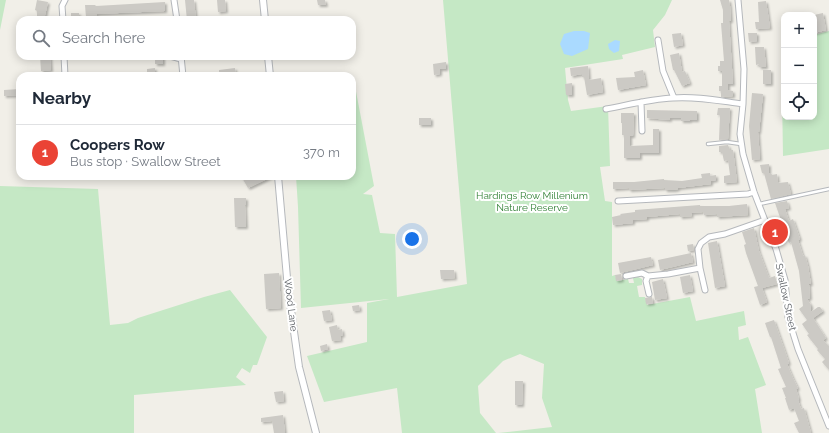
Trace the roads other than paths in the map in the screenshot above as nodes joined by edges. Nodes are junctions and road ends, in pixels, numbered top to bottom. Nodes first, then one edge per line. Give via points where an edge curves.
1 (65, 0) edge
2 (174, 0) edge
3 (263, 0) edge
4 (738, 0) edge
5 (63, 16) edge
6 (176, 16) edge
7 (265, 16) edge
8 (658, 40) dead end
9 (64, 60) edge
10 (181, 60) edge
11 (268, 60) edge
12 (66, 72) edge
13 (183, 72) edge
14 (270, 72) edge
15 (674, 98) junction
16 (641, 102) junction
17 (743, 104) junction
18 (606, 109) dead end
19 (642, 131) dead end
20 (708, 144) dead end
21 (742, 144) junction
22 (278, 180) edge
23 (829, 189) edge
24 (754, 192) junction
25 (618, 201) dead end
26 (759, 204) junction
27 (764, 220) junction
28 (700, 268) junction
29 (626, 276) dead end
30 (648, 276) junction
31 (705, 290) dead end
32 (648, 294) dead end
33 (827, 412) edge
34 (829, 426) edge
35 (316, 433) edge

1 - 5 street via 62,6
2 - 6 street
3 - 7 street
4 - 17 street, Swallow Street via 744,69
8 - 15 street via 663,71
9 - 12 street
10 - 13 street
11 - 14 street
15 - 16 street
15 - 17 street
16 - 18 street
16 - 19 street
17 - 21 street, Swallow Street via 740,134
20 - 21 lane
21 - 24 street, Swallow Street
22 - 35 street, Wood Lane via 288,289 299,366
23 - 26 lane
24 - 25 street
24 - 26 street, Swallow Street
26 - 27 street, Swallow Street
27 - 28 street via 709,237 698,249
27 - 33 street, Swallow Street via 785,280 788,317 796,343
28 - 30 street
28 - 31 street
29 - 30 street via 642,273
30 - 32 street
33 - 34 street, Swallow Street

